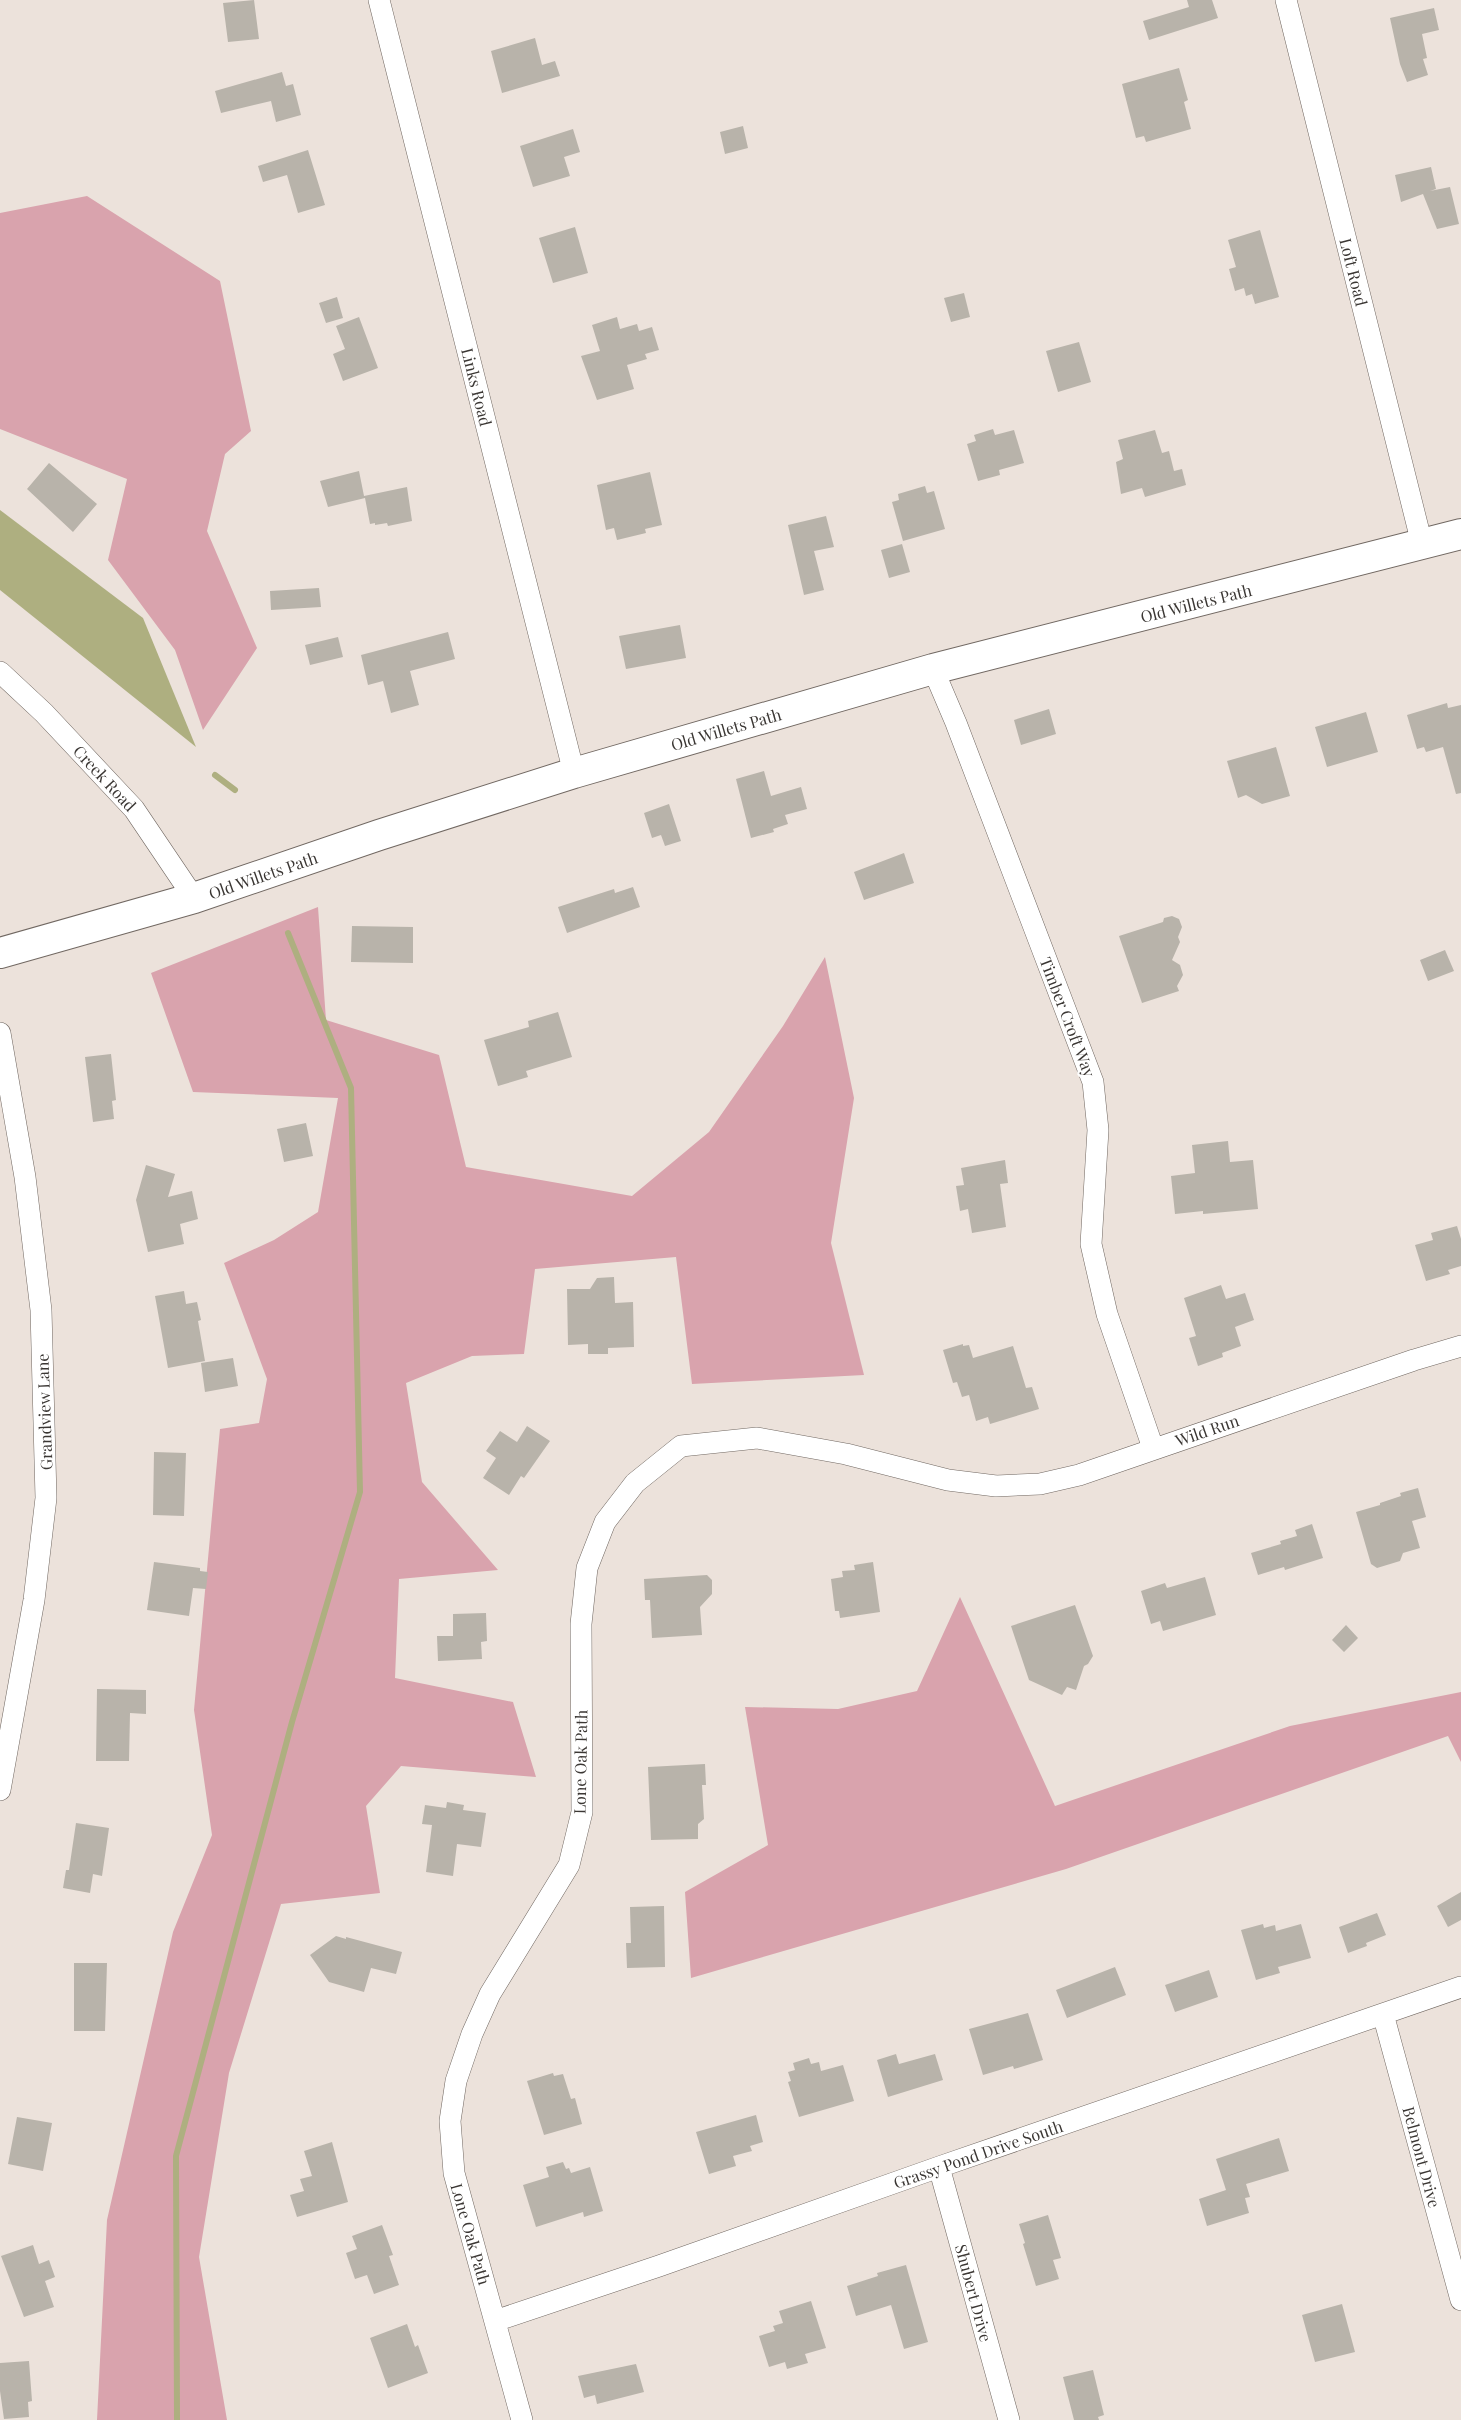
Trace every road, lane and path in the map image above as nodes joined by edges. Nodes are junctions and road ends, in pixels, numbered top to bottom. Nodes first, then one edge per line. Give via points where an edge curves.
1 (379, 0) edge
2 (1286, 0) edge
3 (1461, 534) edge
4 (1422, 544) junction
5 (933, 669) junction
6 (0, 672) edge
7 (574, 773) junction
8 (194, 898) junction
9 (0, 953) edge
10 (0, 1033) edge
11 (1461, 1346) edge
12 (1153, 1448) junction
13 (948, 1480) joint
14 (0, 1790) edge
15 (1461, 1987) edge
16 (1383, 2014) junction
17 (939, 2167) junction
18 (1461, 2300) edge
19 (495, 2321) junction
20 (522, 2420) edge
21 (1008, 2420) edge

1 - 7 street, Links Road
2 - 4 street, Loft Road
3 - 4 main road, Old Willets Path
4 - 5 main road, Old Willets Path
5 - 7 main road, Old Willets Path
5 - 12 street, Timber Croft Way via 1093,1082 1098,1130 1091,1244 1107,1314
6 - 8 street, Creek Road via 135,809
7 - 8 main road, Old Willets Path
8 - 9 main road, Old Willets Path
10 - 14 street, Grandview Lane via 25,1177 41,1310 46,1498 34,1600
11 - 12 street, Wild Run
12 - 13 street, Wild Run via 1040,1484 996,1486
13 - 19 street, Lone Oak Path via 846,1454 757,1438 681,1446 635,1483 605,1522 587,1568 581,1624 582,1812 568,1865 490,1994 472,2034 456,2081 450,2121 454,2174
15 - 16 street, Grassy Pond Drive South
16 - 17 street, Grassy Pond Drive South
16 - 18 street, Belmont Drive
17 - 19 street, Grassy Pond Drive South
17 - 21 street, Shubert Drive
19 - 20 street, Lone Oak Path

